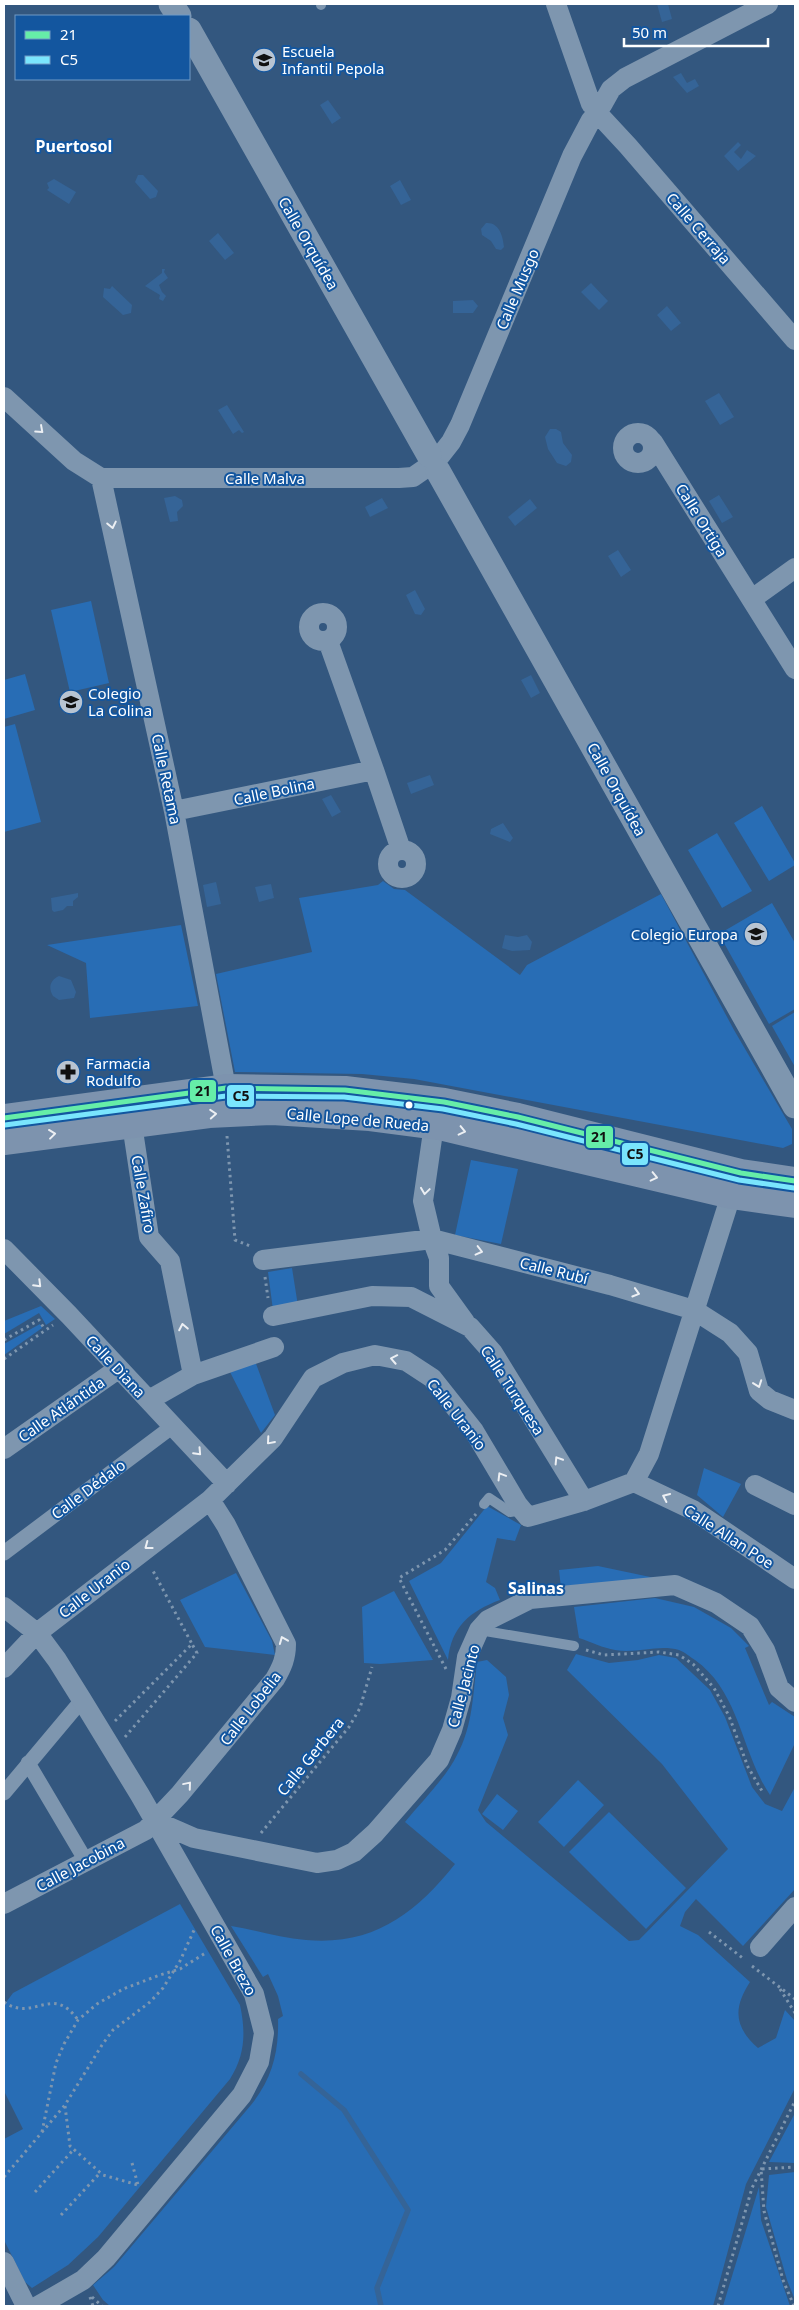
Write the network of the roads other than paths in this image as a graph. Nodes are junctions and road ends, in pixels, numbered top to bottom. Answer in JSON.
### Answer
{"nodes":[{"id":1,"x":171,"y":4,"type":"edge"},
{"id":2,"x":556,"y":4,"type":"edge"},
{"id":3,"x":768,"y":4,"type":"edge"},
{"id":4,"x":179,"y":15,"type":"edge"},
{"id":5,"x":190,"y":32,"type":"edge"},
{"id":6,"x":596,"y":112,"type":"junction"},
{"id":7,"x":795,"y":340,"type":"edge"},
{"id":8,"x":4,"y":397,"type":"edge"},
{"id":9,"x":653,"y":442,"type":"dead end"},
{"id":10,"x":433,"y":463,"type":"junction"},
{"id":11,"x":101,"y":478,"type":"junction"},
{"id":12,"x":795,"y":568,"type":"edge"},
{"id":13,"x":752,"y":599,"type":"junction"},
{"id":14,"x":328,"y":641,"type":"dead end"},
{"id":15,"x":795,"y":669,"type":"edge"},
{"id":16,"x":374,"y":770,"type":"junction"},
{"id":17,"x":174,"y":811,"type":"junction"},
{"id":18,"x":402,"y":850,"type":"dead end"},
{"id":19,"x":224,"y":1101,"type":"junction"},
{"id":20,"x":795,"y":1106,"type":"edge"},
{"id":21,"x":4,"y":1118,"type":"edge"},
{"id":22,"x":132,"y":1124,"type":"junction"},
{"id":23,"x":434,"y":1125,"type":"junction"},
{"id":24,"x":594,"y":1136,"type":"junction"},
{"id":25,"x":4,"y":1141,"type":"edge"},
{"id":26,"x":795,"y":1165,"type":"edge"},
{"id":27,"x":795,"y":1181,"type":"edge"},
{"id":28,"x":731,"y":1195,"type":"junction"},
{"id":29,"x":795,"y":1204,"type":"edge"},
{"id":30,"x":432,"y":1239,"type":"junction"},
{"id":31,"x":4,"y":1249,"type":"edge"},
{"id":32,"x":263,"y":1260,"type":"road end"},
{"id":33,"x":694,"y":1310,"type":"junction"},
{"id":34,"x":273,"y":1316,"type":"road end"},
{"id":35,"x":470,"y":1327,"type":"junction"},
{"id":36,"x":274,"y":1346,"type":"dead end"},
{"id":37,"x":118,"y":1369,"type":"junction"},
{"id":38,"x":192,"y":1375,"type":"junction"},
{"id":39,"x":149,"y":1400,"type":"junction"},
{"id":40,"x":795,"y":1410,"type":"edge"},
{"id":41,"x":173,"y":1426,"type":"junction"},
{"id":42,"x":4,"y":1449,"type":"edge"},
{"id":43,"x":634,"y":1482,"type":"junction"},
{"id":44,"x":227,"y":1484,"type":"junction"},
{"id":45,"x":755,"y":1485,"type":"dead end"},
{"id":46,"x":210,"y":1500,"type":"junction"},
{"id":47,"x":584,"y":1501,"type":"junction"},
{"id":48,"x":484,"y":1504,"type":"dead end"},
{"id":49,"x":795,"y":1505,"type":"edge"},
{"id":50,"x":522,"y":1510,"type":"junction"},
{"id":51,"x":4,"y":1552,"type":"edge"},
{"id":52,"x":795,"y":1579,"type":"edge"},
{"id":53,"x":4,"y":1607,"type":"edge"},
{"id":54,"x":480,"y":1630,"type":"junction"},
{"id":55,"x":37,"y":1633,"type":"junction"},
{"id":56,"x":574,"y":1646,"type":"road end"},
{"id":57,"x":4,"y":1668,"type":"edge"},
{"id":58,"x":82,"y":1700,"type":"junction"},
{"id":59,"x":795,"y":1702,"type":"edge"},
{"id":60,"x":28,"y":1762,"type":"junction"},
{"id":61,"x":4,"y":1792,"type":"edge"},
{"id":62,"x":155,"y":1821,"type":"junction"},
{"id":63,"x":86,"y":1861,"type":"junction"},
{"id":64,"x":4,"y":1904,"type":"edge"},
{"id":65,"x":795,"y":1907,"type":"edge"},
{"id":66,"x":760,"y":1947,"type":"dead end"},
{"id":67,"x":4,"y":2262,"type":"edge"},
{"id":68,"x":26,"y":2306,"type":"edge"},
{"id":69,"x":38,"y":2306,"type":"edge"}],
"edges":[{"from":1,"to":4,"type":"street"},
{"from":2,"to":6,"type":"street","name":"Calle Cerraja"},
{"from":3,"to":6,"type":"street","name":"Calle Musgo"},
{"from":5,"to":10,"type":"street","name":"Calle Orquídea"},
{"from":6,"to":7,"type":"street","name":"Calle Cerraja"},
{"from":6,"to":10,"type":"street","name":"Calle Musgo"},
{"from":8,"to":11,"type":"street","one_way":true},
{"from":9,"to":13,"type":"street","name":"Calle Ortiga"},
{"from":10,"to":11,"type":"street","name":"Calle Malva"},
{"from":10,"to":20,"type":"street","name":"Calle Orquídea"},
{"from":11,"to":17,"type":"street","name":"Calle Retama","one_way":true},
{"from":12,"to":13,"type":"street"},
{"from":13,"to":15,"type":"street","name":"Calle Ortiga"},
{"from":14,"to":16,"type":"street"},
{"from":16,"to":17,"type":"street","name":"Calle Bolina"},
{"from":16,"to":18,"type":"street"},
{"from":17,"to":19,"type":"street","name":"Calle Retama"},
{"from":19,"to":21,"type":"main road","name":"Calle Lope de Rueda"},
{"from":22,"to":19,"type":"main road","name":"Calle Lope de Rueda","one_way":true},
{"from":19,"to":23,"type":"main road","name":"Calle Lope de Rueda"},
{"from":19,"to":24,"type":"main road","name":"Calle Lope de Rueda"},
{"from":25,"to":22,"type":"main road","name":"Calle Lope de Rueda","one_way":true},
{"from":38,"to":22,"type":"street","name":"Calle Zafiro","one_way":true},
{"from":23,"to":28,"type":"main road","name":"Calle Lope de Rueda","one_way":true},
{"from":23,"to":30,"type":"street","one_way":true},
{"from":24,"to":26,"type":"main road","name":"Calle Lope de Rueda"},
{"from":24,"to":27,"type":"main road","name":"Calle Lope de Rueda"},
{"from":28,"to":29,"type":"main road","name":"Calle Lope de Rueda"},
{"from":28,"to":33,"type":"street"},
{"from":30,"to":32,"type":"street","name":"Calle Rubí"},
{"from":30,"to":33,"type":"street","name":"Calle Rubí","one_way":true},
{"from":30,"to":35,"type":"street"},
{"from":31,"to":37,"type":"street","name":"Calle Diana","one_way":true},
{"from":33,"to":40,"type":"street","name":"Calle Rubí","one_way":true},
{"from":33,"to":43,"type":"street"},
{"from":34,"to":35,"type":"street","name":"Calle Turquesa"},
{"from":47,"to":35,"type":"street","name":"Calle Turquesa","one_way":true},
{"from":36,"to":38,"type":"street"},
{"from":37,"to":39,"type":"street","name":"Calle Diana"},
{"from":37,"to":42,"type":"street","name":"Calle Atlántida"},
{"from":38,"to":39,"type":"street"},
{"from":39,"to":41,"type":"street","name":"Calle Diana"},
{"from":41,"to":44,"type":"street","name":"Calle Diana","one_way":true},
{"from":41,"to":51,"type":"street","name":"Calle Dédalo"},
{"from":43,"to":47,"type":"street"},
{"from":52,"to":43,"type":"street","name":"Calle Allan Poe","one_way":true},
{"from":44,"to":46,"type":"street","name":"Calle Uranio"},
{"from":50,"to":44,"type":"street","name":"Calle Uranio","one_way":true},
{"from":45,"to":49,"type":"street"},
{"from":46,"to":55,"type":"street","name":"Calle Uranio","one_way":true},
{"from":62,"to":46,"type":"street","name":"Calle Lobelia","one_way":true},
{"from":47,"to":50,"type":"street"},
{"from":48,"to":50,"type":"lane"},
{"from":53,"to":55,"type":"street","name":"Calle Brezo"},
{"from":54,"to":56,"type":"lane"},
{"from":54,"to":59,"type":"street","name":"Calle Jacinto"},
{"from":54,"to":62,"type":"street","name":"Calle Jacinto"},
{"from":55,"to":57,"type":"street","name":"Calle Uranio"},
{"from":55,"to":58,"type":"street","name":"Calle Brezo"},
{"from":58,"to":60,"type":"street"},
{"from":58,"to":62,"type":"street","name":"Calle Brezo"},
{"from":60,"to":61,"type":"street"},
{"from":60,"to":63,"type":"street"},
{"from":62,"to":63,"type":"street","name":"Calle Jacobina"},
{"from":62,"to":69,"type":"street","name":"Calle Brezo"},
{"from":63,"to":64,"type":"street","name":"Calle Jacobina"},
{"from":65,"to":66,"type":"street"},
{"from":67,"to":68,"type":"street"}]}
